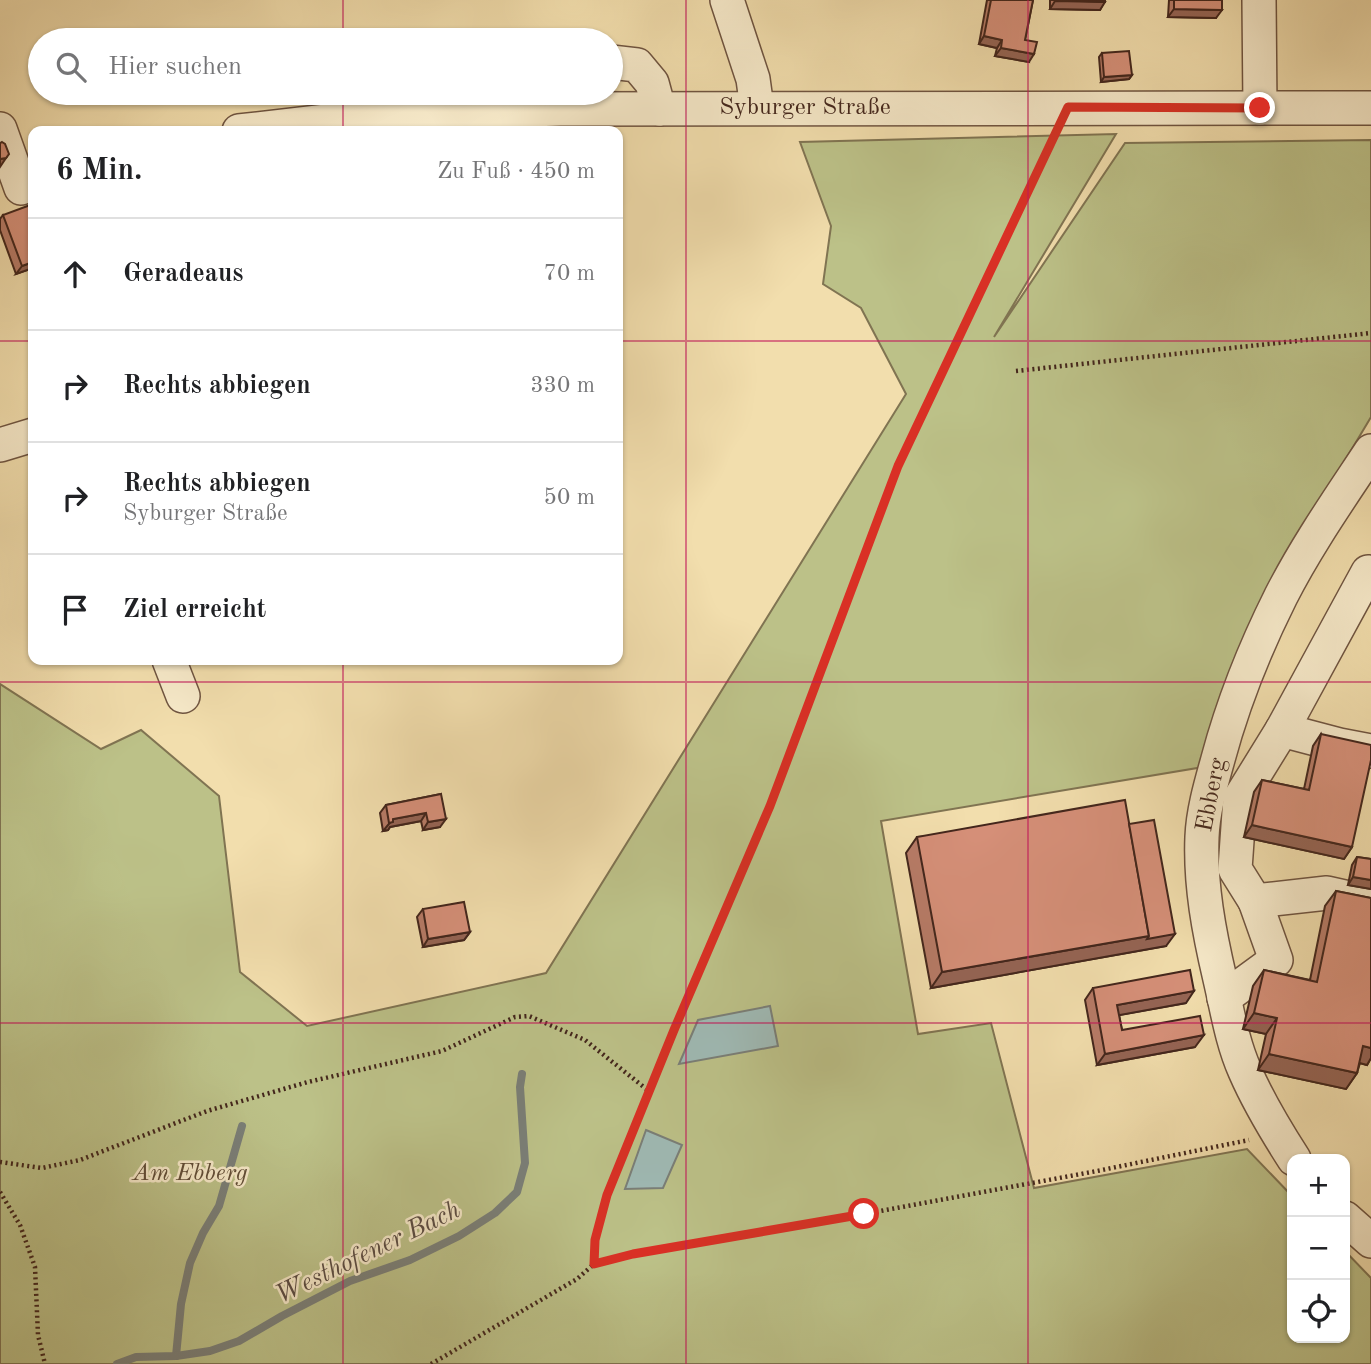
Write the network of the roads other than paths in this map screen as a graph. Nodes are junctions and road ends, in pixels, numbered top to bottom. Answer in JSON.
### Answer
{"nodes":[{"id":1,"x":727,"y":0,"type":"edge"},
{"id":2,"x":1259,"y":0,"type":"edge"},
{"id":3,"x":623,"y":63,"type":"edge"},
{"id":4,"x":376,"y":105,"type":"edge"},
{"id":5,"x":391,"y":105,"type":"edge"},
{"id":6,"x":659,"y":108,"type":"junction"},
{"id":7,"x":757,"y":108,"type":"junction"},
{"id":8,"x":1260,"y":108,"type":"junction"},
{"id":9,"x":1371,"y":108,"type":"edge"},
{"id":10,"x":265,"y":126,"type":"edge"},
{"id":11,"x":0,"y":129,"type":"edge"},
{"id":12,"x":18,"y":189,"type":"edge"},
{"id":13,"x":28,"y":436,"type":"edge"},
{"id":14,"x":0,"y":444,"type":"edge"},
{"id":15,"x":1371,"y":451,"type":"edge"},
{"id":16,"x":1370,"y":568,"type":"edge"},
{"id":17,"x":171,"y":665,"type":"edge"},
{"id":18,"x":183,"y":696,"type":"dead end"},
{"id":19,"x":1282,"y":730,"type":"junction"},
{"id":20,"x":1371,"y":751,"type":"edge"},
{"id":21,"x":1255,"y":901,"type":"junction"},
{"id":22,"x":1371,"y":903,"type":"edge"},
{"id":23,"x":1224,"y":998,"type":"junction"},
{"id":24,"x":1286,"y":1147,"type":"edge"},
{"id":25,"x":1350,"y":1222,"type":"edge"},
{"id":26,"x":1371,"y":1241,"type":"edge"}],
"edges":[{"from":1,"to":7,"type":"street"},
{"from":2,"to":8,"type":"street"},
{"from":3,"to":6,"type":"street"},
{"from":4,"to":10,"type":"street","name":"Syburger Straße"},
{"from":5,"to":6,"type":"street","name":"Syburger Straße"},
{"from":6,"to":7,"type":"street","name":"Syburger Straße"},
{"from":7,"to":8,"type":"street","name":"Syburger Straße"},
{"from":8,"to":9,"type":"street","name":"Syburger Straße"},
{"from":11,"to":12,"type":"street"},
{"from":13,"to":14,"type":"street"},
{"from":15,"to":23,"type":"street","name":"Ebberg"},
{"from":16,"to":19,"type":"street"},
{"from":17,"to":18,"type":"street"},
{"from":19,"to":20,"type":"street"},
{"from":19,"to":21,"type":"street"},
{"from":21,"to":22,"type":"street"},
{"from":21,"to":23,"type":"street"},
{"from":23,"to":24,"type":"street","name":"Ebberg"},
{"from":25,"to":26,"type":"street"}]}
